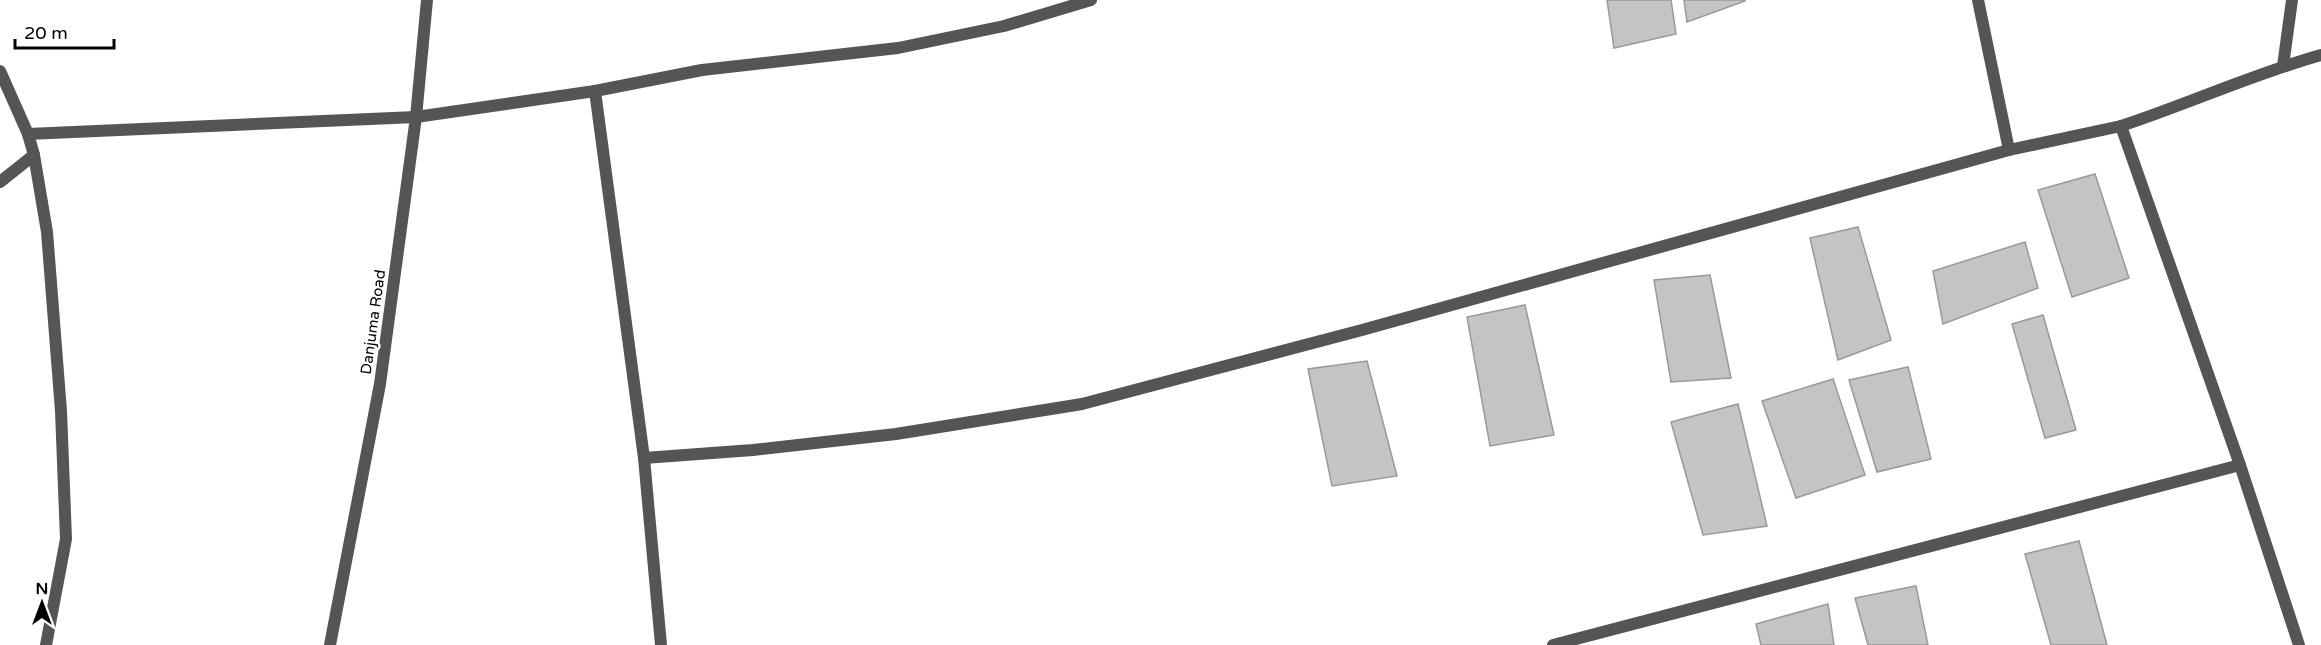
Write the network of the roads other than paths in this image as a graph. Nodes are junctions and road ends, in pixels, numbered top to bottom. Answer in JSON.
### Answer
{"nodes":[{"id":1,"x":427,"y":0,"type":"edge"},
{"id":2,"x":1091,"y":0,"type":"edge"},
{"id":3,"x":1978,"y":0,"type":"edge"},
{"id":4,"x":2292,"y":0,"type":"edge"},
{"id":5,"x":2321,"y":55,"type":"edge"},
{"id":6,"x":2283,"y":66,"type":"junction"},
{"id":7,"x":0,"y":71,"type":"edge"},
{"id":8,"x":595,"y":91,"type":"junction"},
{"id":9,"x":416,"y":117,"type":"junction"},
{"id":10,"x":2121,"y":126,"type":"junction"},
{"id":11,"x":28,"y":134,"type":"junction"},
{"id":12,"x":2009,"y":150,"type":"junction"},
{"id":13,"x":34,"y":155,"type":"junction"},
{"id":14,"x":0,"y":182,"type":"edge"},
{"id":15,"x":644,"y":458,"type":"junction"},
{"id":16,"x":2240,"y":465,"type":"junction"},
{"id":17,"x":46,"y":645,"type":"edge"},
{"id":18,"x":330,"y":645,"type":"edge"},
{"id":19,"x":661,"y":645,"type":"edge"},
{"id":20,"x":1553,"y":645,"type":"edge"},
{"id":21,"x":2299,"y":645,"type":"edge"}],
"edges":[{"from":1,"to":9,"type":"street","name":"Danjuma Road"},
{"from":2,"to":8,"type":"street"},
{"from":3,"to":12,"type":"street"},
{"from":4,"to":6,"type":"street"},
{"from":5,"to":6,"type":"street"},
{"from":6,"to":10,"type":"street"},
{"from":7,"to":11,"type":"street"},
{"from":8,"to":9,"type":"street"},
{"from":8,"to":15,"type":"street"},
{"from":9,"to":11,"type":"street"},
{"from":9,"to":18,"type":"street","name":"Danjuma Road"},
{"from":10,"to":12,"type":"street"},
{"from":10,"to":16,"type":"street"},
{"from":11,"to":13,"type":"street"},
{"from":12,"to":15,"type":"street"},
{"from":13,"to":14,"type":"street"},
{"from":13,"to":17,"type":"street"},
{"from":15,"to":19,"type":"street"},
{"from":16,"to":20,"type":"street"},
{"from":16,"to":21,"type":"street"}]}
